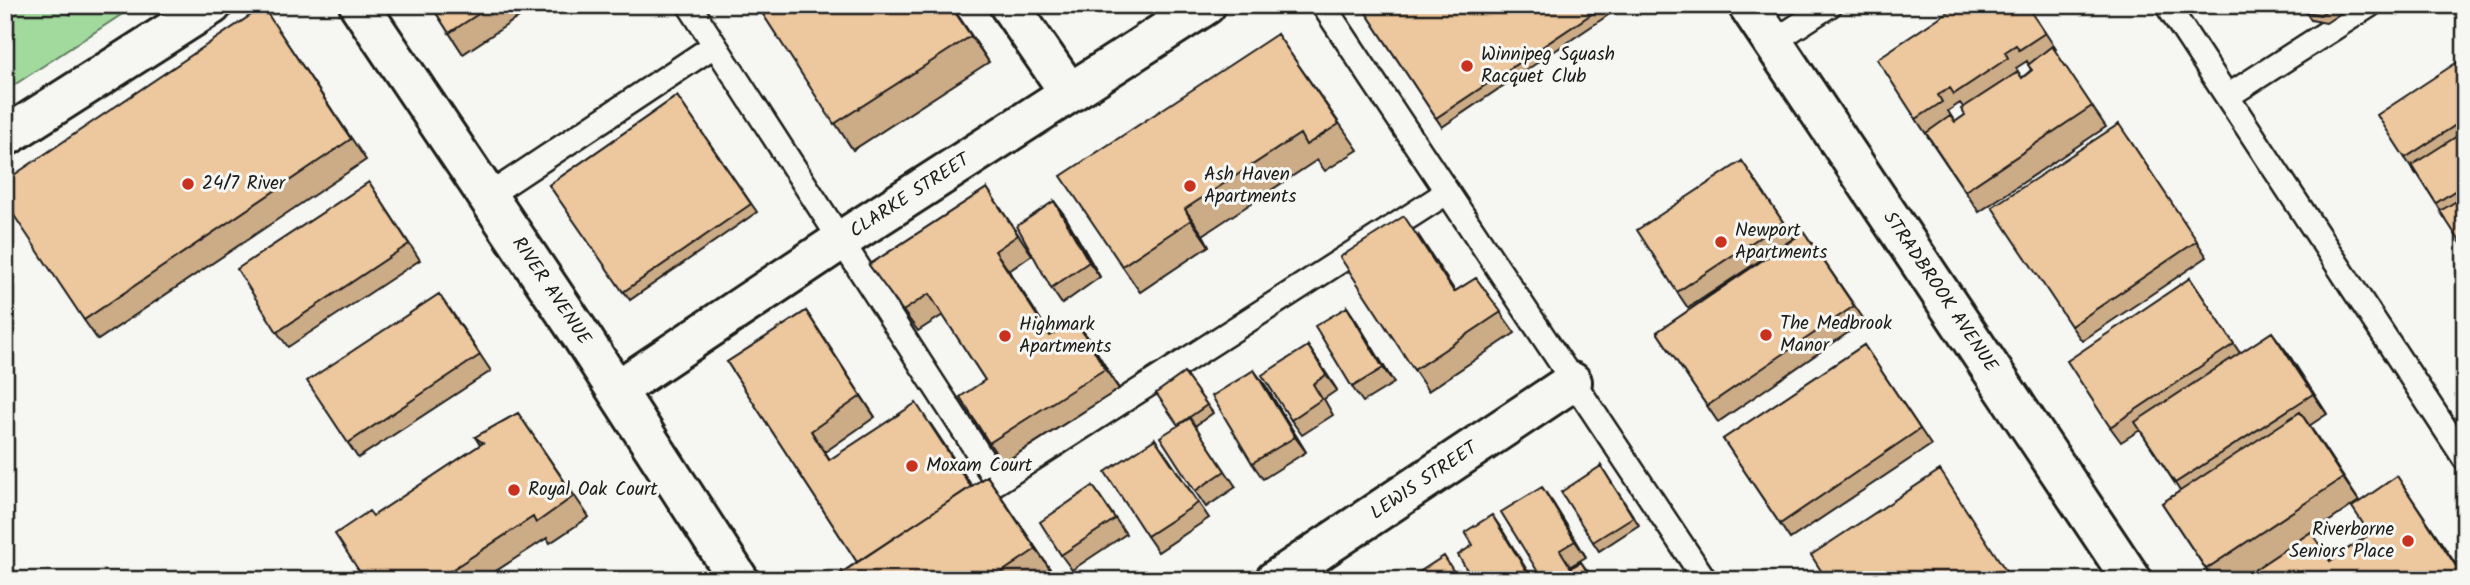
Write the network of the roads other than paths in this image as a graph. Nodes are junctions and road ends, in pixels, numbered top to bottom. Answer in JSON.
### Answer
{"nodes":[{"id":1,"x":212,"y":5,"type":"edge"},
{"id":2,"x":359,"y":5,"type":"edge"},
{"id":3,"x":689,"y":5,"type":"edge"},
{"id":4,"x":1009,"y":5,"type":"edge"},
{"id":5,"x":1206,"y":5,"type":"edge"},
{"id":6,"x":1323,"y":5,"type":"edge"},
{"id":7,"x":1748,"y":5,"type":"edge"},
{"id":8,"x":1830,"y":5,"type":"edge"},
{"id":9,"x":2166,"y":5,"type":"edge"},
{"id":10,"x":2370,"y":5,"type":"edge"},
{"id":11,"x":1773,"y":41,"type":"junction"},
{"id":12,"x":715,"y":45,"type":"junction"},
{"id":13,"x":1069,"y":92,"type":"junction"},
{"id":14,"x":2228,"y":96,"type":"junction"},
{"id":15,"x":5,"y":137,"type":"edge"},
{"id":16,"x":1446,"y":193,"type":"junction"},
{"id":17,"x":488,"y":196,"type":"junction"},
{"id":18,"x":840,"y":241,"type":"junction"},
{"id":19,"x":1572,"y":382,"type":"junction"},
{"id":20,"x":617,"y":390,"type":"junction"},
{"id":21,"x":2465,"y":459,"type":"edge"},
{"id":22,"x":732,"y":577,"type":"edge"},
{"id":23,"x":1275,"y":580,"type":"edge"},
{"id":24,"x":1705,"y":580,"type":"edge"},
{"id":25,"x":2132,"y":580,"type":"edge"}],
"edges":[{"from":1,"to":15,"type":"street"},
{"from":2,"to":17,"type":"street","name":"RIVER AVENUE"},
{"from":3,"to":12,"type":"lane"},
{"from":4,"to":13,"type":"street"},
{"from":5,"to":13,"type":"street","name":"CLARKE STREET"},
{"from":6,"to":16,"type":"lane"},
{"from":7,"to":11,"type":"street","name":"STRADBROOK AVENUE"},
{"from":8,"to":11,"type":"lane"},
{"from":9,"to":14,"type":"lane"},
{"from":10,"to":14,"type":"lane"},
{"from":11,"to":25,"type":"street","name":"STRADBROOK AVENUE"},
{"from":12,"to":17,"type":"lane"},
{"from":12,"to":18,"type":"lane"},
{"from":13,"to":18,"type":"street","name":"CLARKE STREET"},
{"from":14,"to":21,"type":"lane"},
{"from":16,"to":18,"type":"lane"},
{"from":16,"to":19,"type":"lane"},
{"from":17,"to":20,"type":"street","name":"RIVER AVENUE"},
{"from":18,"to":20,"type":"street","name":"CLARKE STREET"},
{"from":19,"to":23,"type":"street","name":"LEWIS STREET"},
{"from":19,"to":24,"type":"lane"},
{"from":20,"to":22,"type":"street","name":"RIVER AVENUE"}]}
